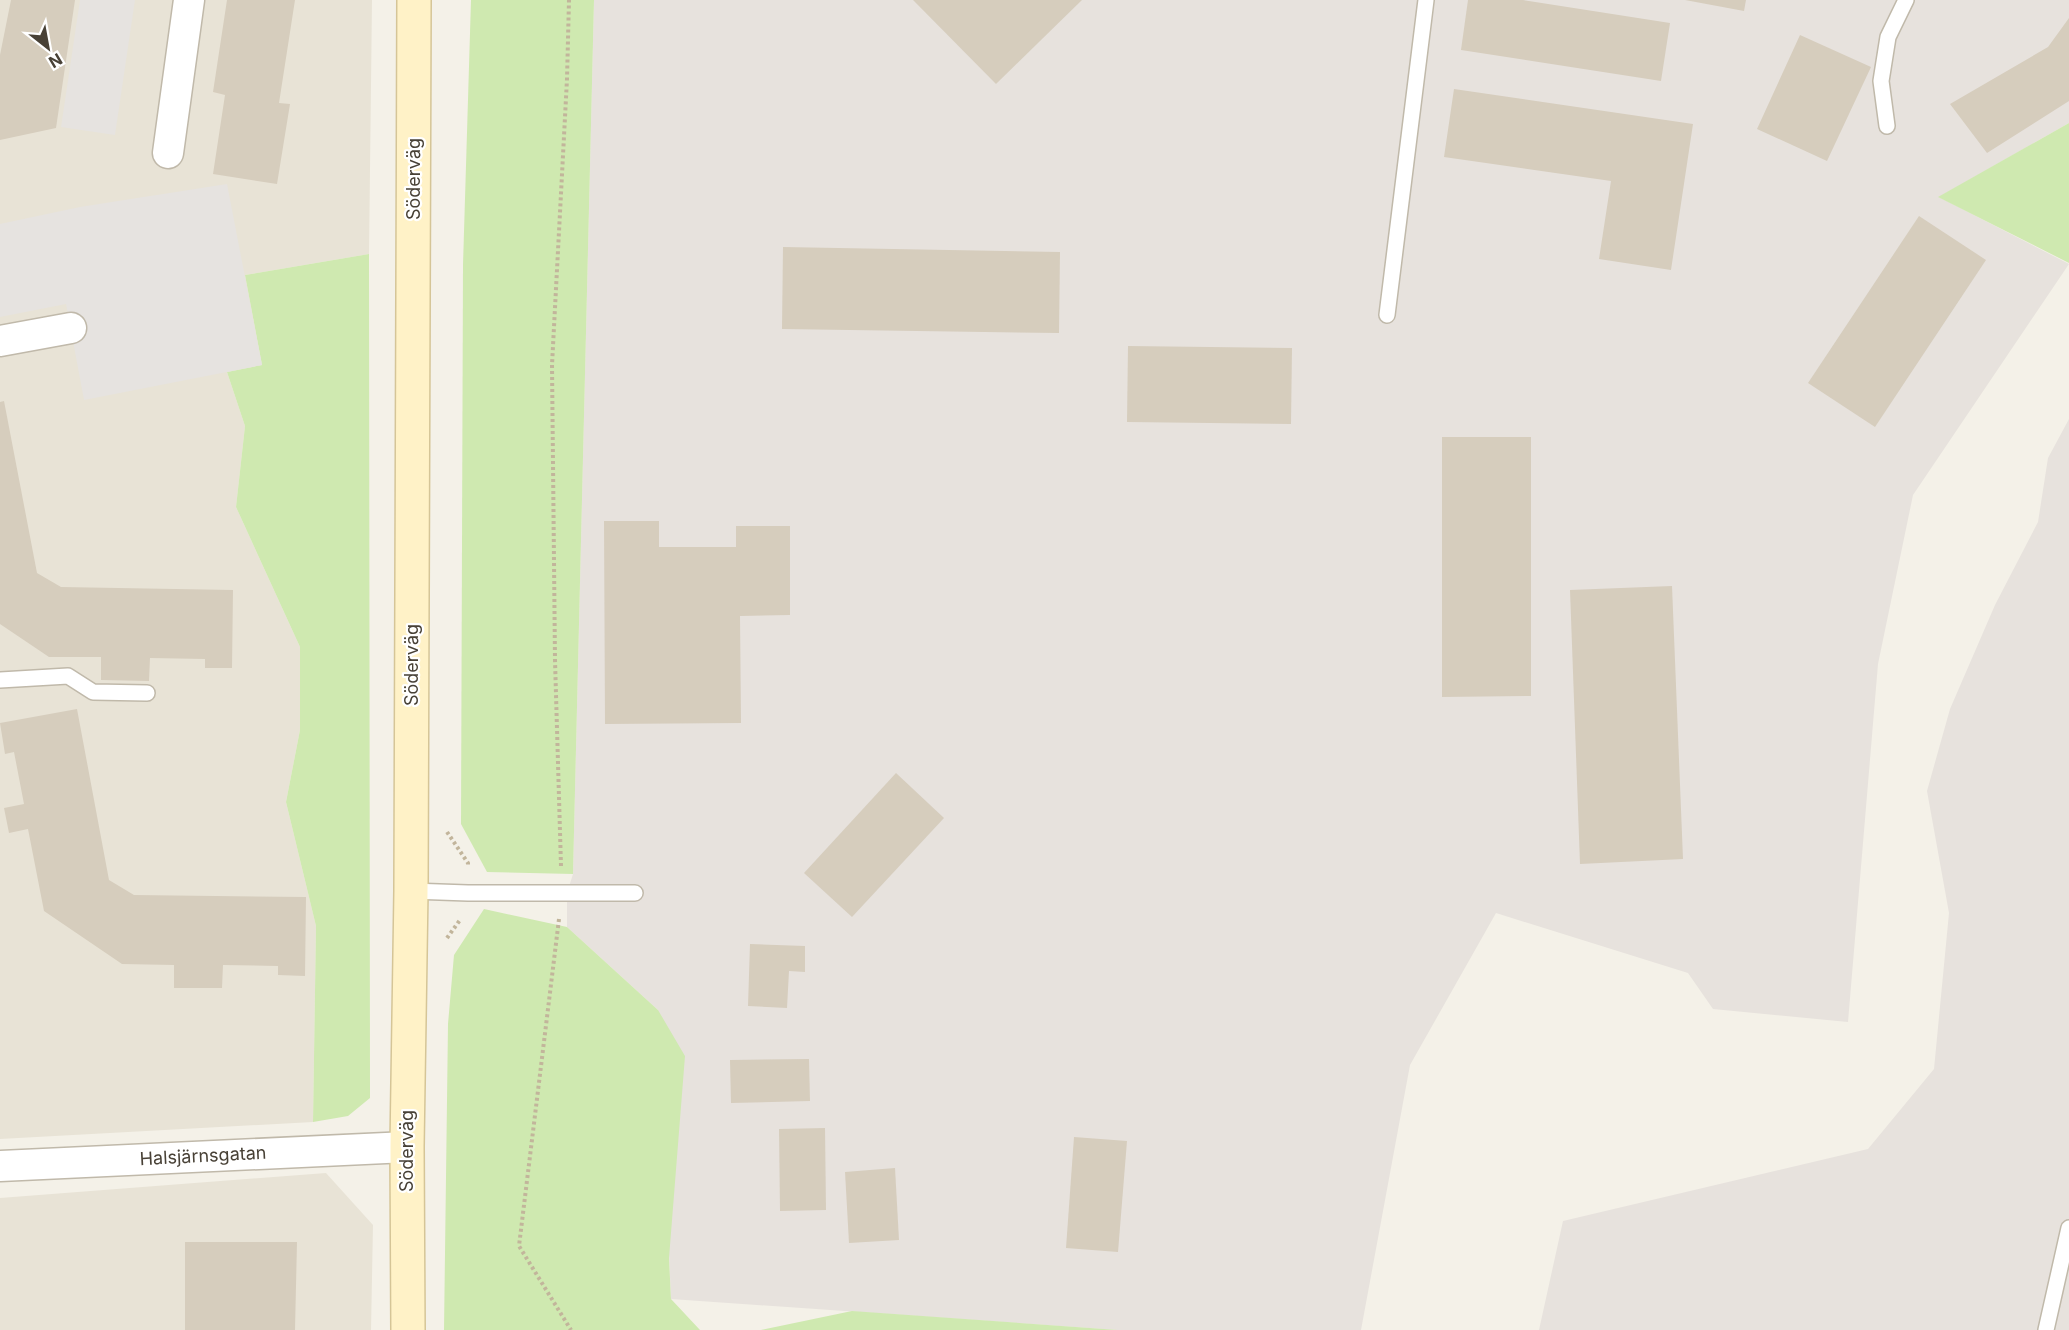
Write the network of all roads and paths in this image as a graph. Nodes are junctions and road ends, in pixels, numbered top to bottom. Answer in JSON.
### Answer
{"nodes":[{"id":1,"x":189,"y":0,"type":"edge"},
{"id":2,"x":414,"y":0,"type":"edge"},
{"id":3,"x":568,"y":0,"type":"edge"},
{"id":4,"x":1426,"y":0,"type":"edge"},
{"id":5,"x":1906,"y":0,"type":"edge"},
{"id":6,"x":1887,"y":126,"type":"dead end"},
{"id":7,"x":168,"y":153,"type":"dead end"},
{"id":8,"x":1387,"y":315,"type":"dead end"},
{"id":9,"x":71,"y":328,"type":"dead end"},
{"id":10,"x":0,"y":341,"type":"edge"},
{"id":11,"x":0,"y":680,"type":"edge"},
{"id":12,"x":147,"y":693,"type":"dead end"},
{"id":13,"x":411,"y":891,"type":"junction"},
{"id":14,"x":562,"y":893,"type":"junction"},
{"id":15,"x":635,"y":893,"type":"dead end"},
{"id":16,"x":407,"y":1147,"type":"junction"},
{"id":17,"x":0,"y":1166,"type":"edge"},
{"id":18,"x":2069,"y":1228,"type":"edge"},
{"id":19,"x":408,"y":1330,"type":"edge"},
{"id":20,"x":571,"y":1330,"type":"edge"},
{"id":21,"x":2046,"y":1330,"type":"edge"}],
"edges":[{"from":1,"to":7,"type":"street"},
{"from":2,"to":13,"type":"main road","name":"Söderväg"},
{"from":3,"to":14,"type":"path"},
{"from":4,"to":8,"type":"lane"},
{"from":5,"to":6,"type":"lane"},
{"from":9,"to":10,"type":"street"},
{"from":11,"to":12,"type":"lane"},
{"from":13,"to":14,"type":"lane"},
{"from":13,"to":16,"type":"main road","name":"Söderväg"},
{"from":14,"to":15,"type":"lane"},
{"from":14,"to":20,"type":"path"},
{"from":16,"to":17,"type":"street","name":"Halsjärnsgatan"},
{"from":16,"to":19,"type":"main road","name":"Söderväg"},
{"from":18,"to":21,"type":"lane"}]}
